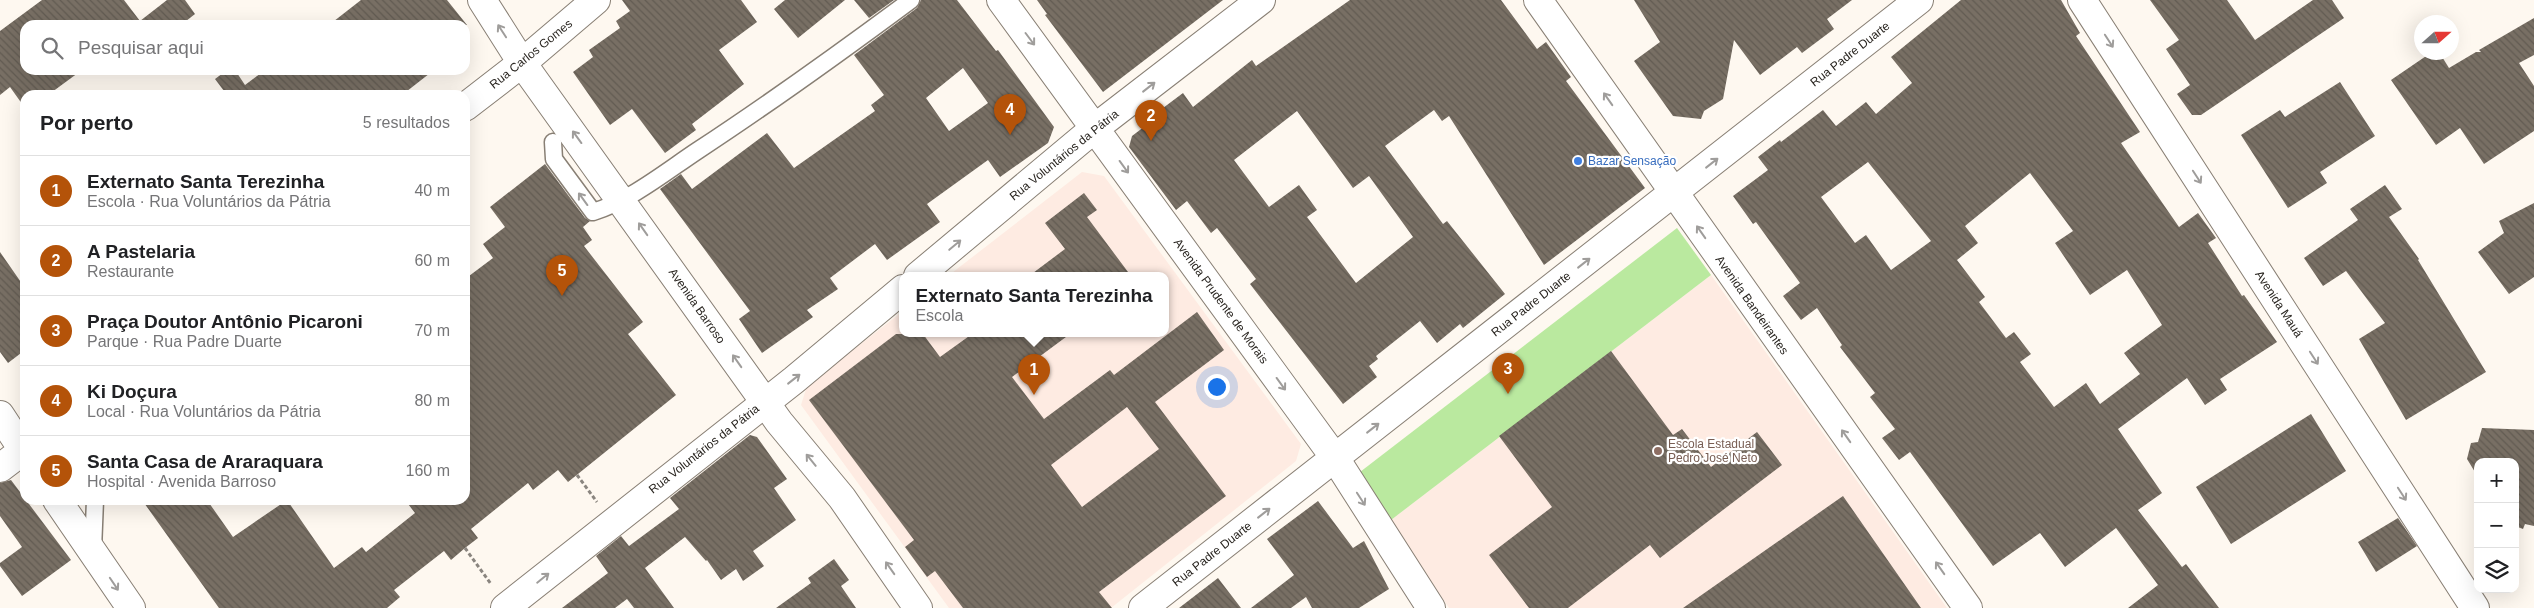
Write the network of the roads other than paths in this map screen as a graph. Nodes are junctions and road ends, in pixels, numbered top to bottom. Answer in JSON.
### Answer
{"nodes":[{"id":1,"x":482,"y":0,"type":"edge"},
{"id":2,"x":596,"y":0,"type":"edge"},
{"id":3,"x":912,"y":0,"type":"edge"},
{"id":4,"x":1001,"y":0,"type":"edge"},
{"id":5,"x":1261,"y":0,"type":"edge"},
{"id":6,"x":1538,"y":0,"type":"edge"},
{"id":7,"x":1919,"y":0,"type":"edge"},
{"id":8,"x":2082,"y":0,"type":"edge"},
{"id":9,"x":522,"y":63,"type":"junction"},
{"id":10,"x":470,"y":103,"type":"edge"},
{"id":11,"x":1096,"y":128,"type":"junction"},
{"id":12,"x":553,"y":142,"type":"dead end"},
{"id":13,"x":1673,"y":193,"type":"junction"},
{"id":14,"x":622,"y":200,"type":"junction"},
{"id":15,"x":923,"y":272,"type":"edge"},
{"id":16,"x":899,"y":292,"type":"edge"},
{"id":17,"x":765,"y":401,"type":"junction"},
{"id":18,"x":0,"y":415,"type":"edge"},
{"id":19,"x":20,"y":445,"type":"edge"},
{"id":20,"x":20,"y":454,"type":"edge"},
{"id":21,"x":1334,"y":458,"type":"junction"},
{"id":22,"x":0,"y":468,"type":"edge"},
{"id":23,"x":61,"y":505,"type":"edge"},
{"id":24,"x":95,"y":505,"type":"edge"},
{"id":25,"x":93,"y":552,"type":"junction"},
{"id":26,"x":500,"y":600,"type":"edge"},
{"id":27,"x":131,"y":608,"type":"edge"},
{"id":28,"x":918,"y":608,"type":"edge"},
{"id":29,"x":1143,"y":608,"type":"edge"},
{"id":30,"x":1431,"y":608,"type":"edge"},
{"id":31,"x":1968,"y":608,"type":"edge"},
{"id":32,"x":2475,"y":608,"type":"edge"}],
"edges":[{"from":9,"to":1,"type":"street","name":"Avenida Barroso","one_way":true},
{"from":2,"to":9,"type":"street","name":"Rua Carlos Gomes"},
{"from":3,"to":14,"type":"lane"},
{"from":4,"to":11,"type":"street","name":"Avenida Prudente de Morais","one_way":true},
{"from":11,"to":5,"type":"street","name":"Rua Voluntários da Pátria","one_way":true},
{"from":13,"to":6,"type":"street","name":"Avenida Bandeirantes","one_way":true},
{"from":13,"to":7,"type":"street","name":"Rua Padre Duarte","one_way":true},
{"from":8,"to":32,"type":"street","name":"Avenida Mauá","one_way":true},
{"from":9,"to":10,"type":"street","name":"Rua Carlos Gomes"},
{"from":14,"to":9,"type":"street","name":"Avenida Barroso","one_way":true},
{"from":15,"to":11,"type":"street","name":"Rua Voluntários da Pátria","one_way":true},
{"from":11,"to":21,"type":"street","name":"Avenida Prudente de Morais","one_way":true},
{"from":14,"to":12,"type":"lane","one_way":true},
{"from":21,"to":13,"type":"street","name":"Rua Padre Duarte","one_way":true},
{"from":31,"to":13,"type":"street","name":"Avenida Bandeirantes","one_way":true},
{"from":17,"to":14,"type":"street","name":"Avenida Barroso","one_way":true},
{"from":17,"to":16,"type":"street","name":"Rua Voluntários da Pátria","one_way":true},
{"from":26,"to":17,"type":"street","name":"Rua Voluntários da Pátria","one_way":true},
{"from":28,"to":17,"type":"street","name":"Avenida Barroso","one_way":true},
{"from":18,"to":19,"type":"street"},
{"from":20,"to":22,"type":"street"},
{"from":29,"to":21,"type":"street","name":"Rua Padre Duarte","one_way":true},
{"from":21,"to":30,"type":"street","name":"Avenida Prudente de Morais","one_way":true},
{"from":23,"to":25,"type":"street"},
{"from":24,"to":25,"type":"lane"},
{"from":25,"to":27,"type":"street","one_way":true}]}
